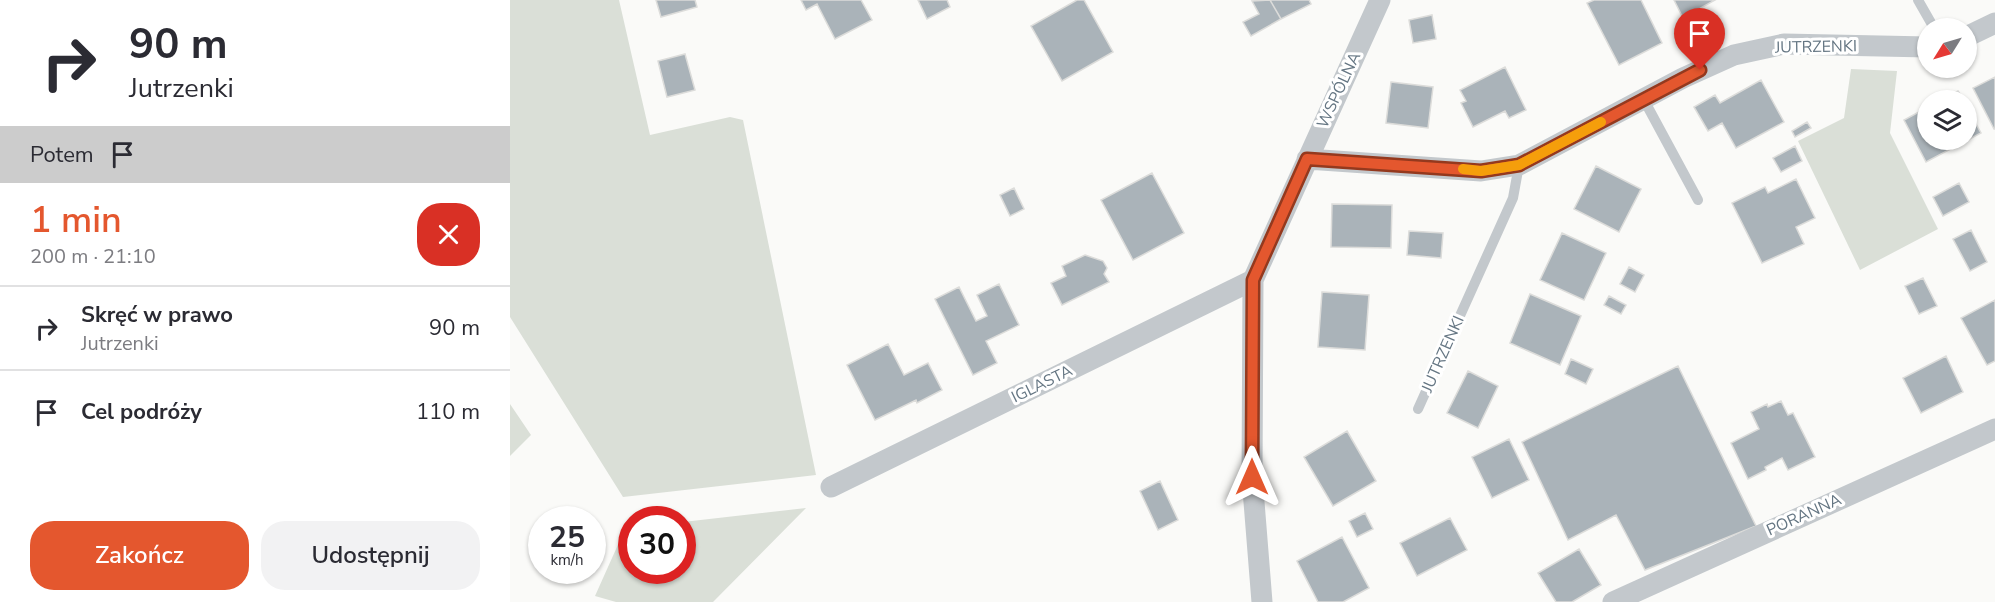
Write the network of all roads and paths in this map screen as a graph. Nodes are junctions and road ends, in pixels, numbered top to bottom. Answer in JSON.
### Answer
{"nodes":[{"id":1,"x":1380,"y":0,"type":"edge"},
{"id":2,"x":1918,"y":0,"type":"edge"},
{"id":3,"x":1928,"y":18,"type":"edge"},
{"id":4,"x":1995,"y":23,"type":"edge"},
{"id":5,"x":1977,"y":32,"type":"edge"},
{"id":6,"x":1917,"y":47,"type":"edge"},
{"id":7,"x":1644,"y":100,"type":"junction"},
{"id":8,"x":1307,"y":159,"type":"junction"},
{"id":9,"x":1519,"y":165,"type":"junction"},
{"id":10,"x":1698,"y":200,"type":"dead end"},
{"id":11,"x":1253,"y":280,"type":"junction"},
{"id":12,"x":1418,"y":409,"type":"dead end"},
{"id":13,"x":1995,"y":429,"type":"edge"},
{"id":14,"x":831,"y":487,"type":"dead end"},
{"id":15,"x":1262,"y":602,"type":"edge"},
{"id":16,"x":1613,"y":602,"type":"edge"}],
"edges":[{"from":1,"to":8,"type":"street","name":"WSPÓLNA"},
{"from":2,"to":3,"type":"lane"},
{"from":4,"to":5,"type":"street"},
{"from":6,"to":7,"type":"street","name":"JUTRZENKI"},
{"from":7,"to":9,"type":"street","name":"JUTRZENKI"},
{"from":7,"to":10,"type":"lane"},
{"from":8,"to":9,"type":"street","name":"JUTRZENKI"},
{"from":8,"to":11,"type":"street","name":"WSPÓLNA"},
{"from":9,"to":12,"type":"lane","name":"JUTRZENKI"},
{"from":11,"to":14,"type":"street","name":"IGLASTA"},
{"from":11,"to":15,"type":"street","name":"WSPÓLNA"},
{"from":13,"to":16,"type":"street","name":"PORANNA"}]}
